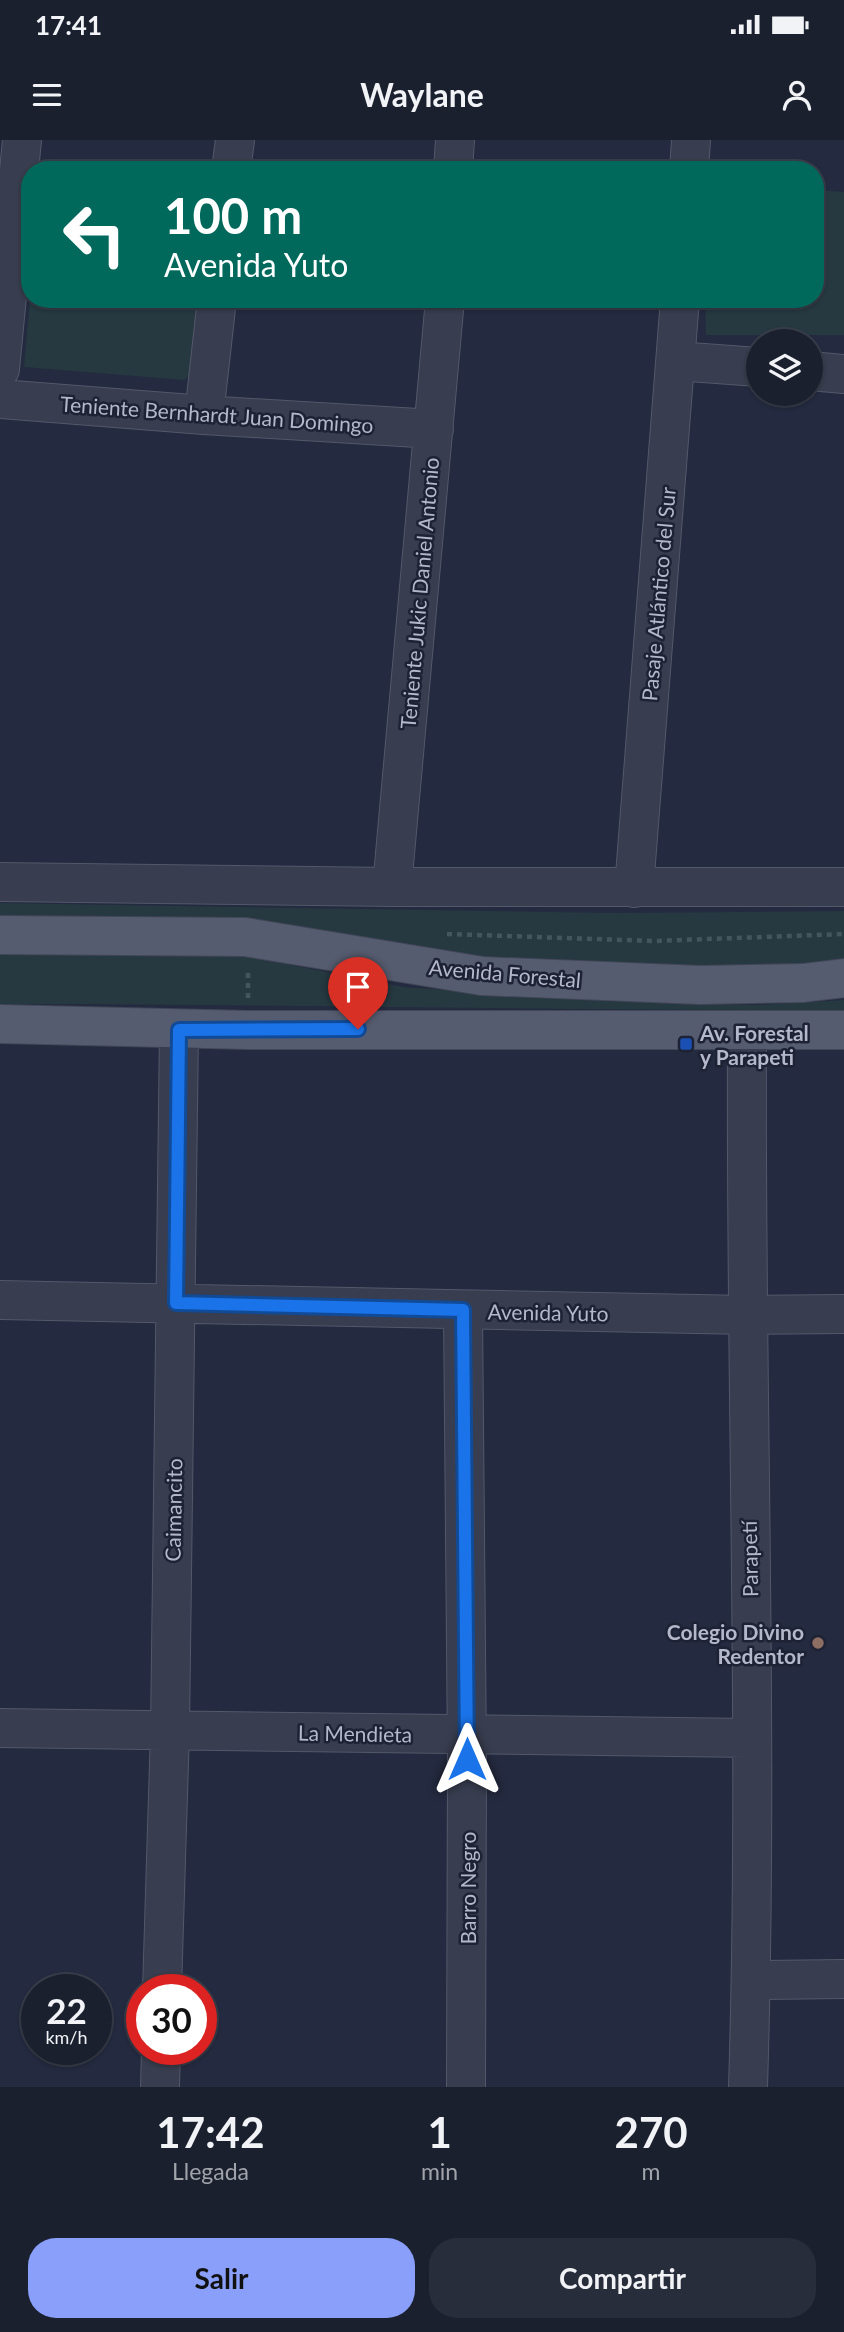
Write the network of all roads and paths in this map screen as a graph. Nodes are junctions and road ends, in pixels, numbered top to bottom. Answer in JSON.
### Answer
{"nodes":[{"id":1,"x":22,"y":140,"type":"edge"},
{"id":2,"x":234,"y":140,"type":"edge"},
{"id":3,"x":455,"y":140,"type":"edge"},
{"id":4,"x":691,"y":140,"type":"edge"},
{"id":5,"x":232,"y":161,"type":"edge"},
{"id":6,"x":454,"y":161,"type":"edge"},
{"id":7,"x":690,"y":161,"type":"edge"},
{"id":8,"x":216,"y":308,"type":"edge"},
{"id":9,"x":444,"y":308,"type":"edge"},
{"id":10,"x":679,"y":308,"type":"edge"},
{"id":11,"x":676,"y":361,"type":"junction"},
{"id":12,"x":746,"y":366,"type":"edge"},
{"id":13,"x":0,"y":369,"type":"edge"},
{"id":14,"x":823,"y":372,"type":"edge"},
{"id":15,"x":844,"y":374,"type":"edge"},
{"id":16,"x":0,"y":399,"type":"edge"},
{"id":17,"x":204,"y":415,"type":"junction"},
{"id":18,"x":434,"y":429,"type":"junction"},
{"id":19,"x":0,"y":882,"type":"edge"},
{"id":20,"x":392,"y":887,"type":"junction"},
{"id":21,"x":844,"y":887,"type":"edge"},
{"id":22,"x":634,"y":888,"type":"junction"},
{"id":23,"x":440,"y":933,"type":"dead end"},
{"id":24,"x":844,"y":934,"type":"edge"},
{"id":25,"x":0,"y":935,"type":"edge"},
{"id":26,"x":844,"y":978,"type":"edge"},
{"id":27,"x":0,"y":1024,"type":"edge"},
{"id":28,"x":179,"y":1030,"type":"junction"},
{"id":29,"x":844,"y":1030,"type":"edge"},
{"id":30,"x":747,"y":1031,"type":"junction"},
{"id":31,"x":0,"y":1300,"type":"edge"},
{"id":32,"x":176,"y":1303,"type":"junction"},
{"id":33,"x":463,"y":1310,"type":"junction"},
{"id":34,"x":844,"y":1314,"type":"edge"},
{"id":35,"x":747,"y":1315,"type":"junction"},
{"id":36,"x":0,"y":1728,"type":"edge"},
{"id":37,"x":170,"y":1730,"type":"junction"},
{"id":38,"x":467,"y":1734,"type":"junction"},
{"id":39,"x":751,"y":1738,"type":"junction"},
{"id":40,"x":162,"y":1974,"type":"edge"},
{"id":41,"x":844,"y":1979,"type":"edge"},
{"id":42,"x":751,"y":1980,"type":"junction"},
{"id":43,"x":160,"y":2065,"type":"edge"},
{"id":44,"x":160,"y":2087,"type":"edge"},
{"id":45,"x":466,"y":2087,"type":"edge"},
{"id":46,"x":748,"y":2087,"type":"edge"}],
"edges":[{"from":1,"to":13,"type":"street"},
{"from":2,"to":5,"type":"street"},
{"from":3,"to":6,"type":"street"},
{"from":4,"to":7,"type":"street"},
{"from":8,"to":17,"type":"street"},
{"from":9,"to":18,"type":"street","name":"Teniente Jukic Daniel Antonio"},
{"from":10,"to":11,"type":"street","name":"Pasaje Atlántico del Sur"},
{"from":11,"to":12,"type":"street"},
{"from":11,"to":22,"type":"street","name":"Pasaje Atlántico del Sur"},
{"from":14,"to":15,"type":"street"},
{"from":16,"to":17,"type":"street","name":"Teniente Bernhardt Juan Domingo"},
{"from":17,"to":18,"type":"street","name":"Teniente Bernhardt Juan Domingo"},
{"from":18,"to":20,"type":"street","name":"Teniente Jukic Daniel Antonio"},
{"from":19,"to":20,"type":"street"},
{"from":20,"to":22,"type":"street"},
{"from":21,"to":22,"type":"street"},
{"from":23,"to":24,"type":"path"},
{"from":25,"to":26,"type":"main road","name":"Avenida Forestal"},
{"from":27,"to":28,"type":"main road"},
{"from":28,"to":30,"type":"main road"},
{"from":28,"to":32,"type":"street","name":"Caimancito"},
{"from":29,"to":30,"type":"main road"},
{"from":30,"to":35,"type":"street","name":"Parapetí"},
{"from":31,"to":32,"type":"street","name":"Avenida Yuto"},
{"from":32,"to":33,"type":"street","name":"Avenida Yuto"},
{"from":32,"to":37,"type":"street","name":"Caimancito"},
{"from":33,"to":35,"type":"street","name":"Avenida Yuto"},
{"from":33,"to":38,"type":"street","name":"Barro Negro"},
{"from":34,"to":35,"type":"street","name":"Avenida Yuto"},
{"from":35,"to":39,"type":"street","name":"Parapetí"},
{"from":36,"to":37,"type":"street","name":"La Mendieta"},
{"from":37,"to":38,"type":"street","name":"La Mendieta"},
{"from":37,"to":40,"type":"street","name":"Caimancito"},
{"from":38,"to":39,"type":"street","name":"La Mendieta"},
{"from":38,"to":45,"type":"street","name":"Barro Negro"},
{"from":39,"to":42,"type":"street","name":"Parapetí"},
{"from":41,"to":42,"type":"street"},
{"from":42,"to":46,"type":"street","name":"Parapetí"},
{"from":43,"to":44,"type":"street"}]}
